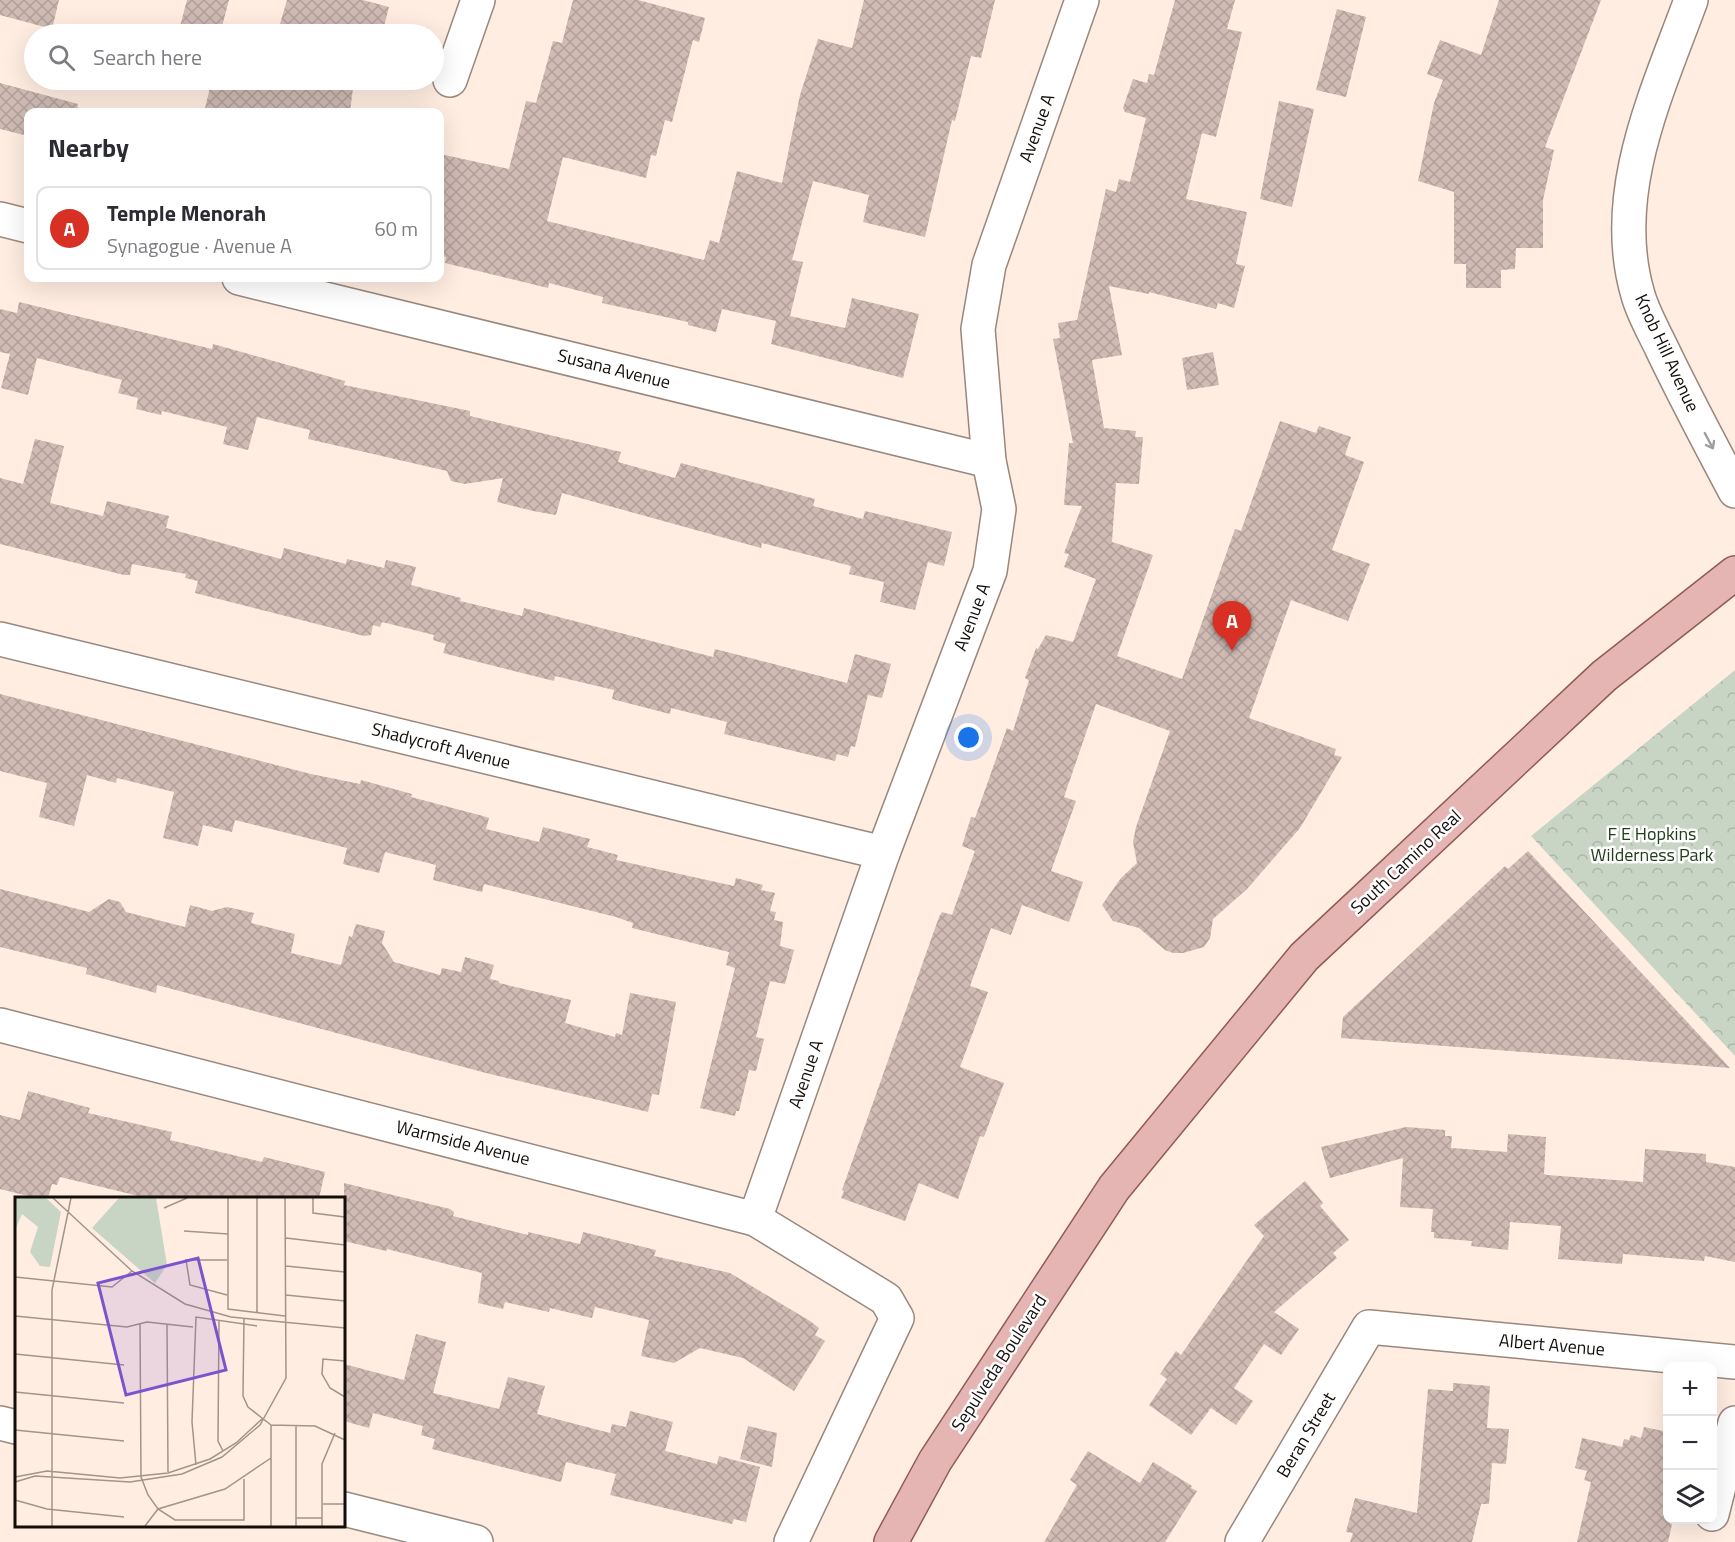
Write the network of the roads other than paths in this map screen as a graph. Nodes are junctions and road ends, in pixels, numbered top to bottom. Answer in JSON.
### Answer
{"nodes":[{"id":1,"x":478,"y":0,"type":"edge"},
{"id":2,"x":1082,"y":0,"type":"edge"},
{"id":3,"x":1691,"y":0,"type":"edge"},
{"id":4,"x":450,"y":80,"type":"dead end"},
{"id":5,"x":0,"y":219,"type":"edge"},
{"id":6,"x":24,"y":225,"type":"edge"},
{"id":7,"x":255,"y":282,"type":"edge"},
{"id":8,"x":989,"y":461,"type":"junction"},
{"id":9,"x":1735,"y":491,"type":"edge"},
{"id":10,"x":1735,"y":573,"type":"edge"},
{"id":11,"x":0,"y":639,"type":"edge"},
{"id":12,"x":883,"y":853,"type":"junction"},
{"id":13,"x":0,"y":1024,"type":"edge"},
{"id":14,"x":1114,"y":1188,"type":"joint"},
{"id":15,"x":755,"y":1219,"type":"junction"},
{"id":16,"x":1369,"y":1328,"type":"joint"},
{"id":17,"x":1735,"y":1362,"type":"edge"},
{"id":18,"x":0,"y":1423,"type":"edge"},
{"id":19,"x":1735,"y":1423,"type":"edge"},
{"id":20,"x":15,"y":1427,"type":"edge"},
{"id":21,"x":1717,"y":1497,"type":"edge"},
{"id":22,"x":345,"y":1509,"type":"edge"},
{"id":23,"x":1710,"y":1524,"type":"edge"},
{"id":24,"x":476,"y":1542,"type":"edge"},
{"id":25,"x":791,"y":1542,"type":"edge"},
{"id":26,"x":891,"y":1542,"type":"edge"},
{"id":27,"x":1242,"y":1542,"type":"edge"},
{"id":28,"x":1706,"y":1542,"type":"edge"}],
"edges":[{"from":1,"to":4,"type":"street"},
{"from":2,"to":8,"type":"street","name":"Avenue A"},
{"from":3,"to":9,"type":"street","name":"Knob Hill Avenue","one_way":true},
{"from":5,"to":6,"type":"street"},
{"from":7,"to":8,"type":"street","name":"Susana Avenue"},
{"from":8,"to":12,"type":"street","name":"Avenue A"},
{"from":10,"to":14,"type":"main road","name":"South Camino Real"},
{"from":11,"to":12,"type":"street","name":"Shadycroft Avenue"},
{"from":12,"to":15,"type":"street","name":"Avenue A"},
{"from":13,"to":15,"type":"street","name":"Warmside Avenue"},
{"from":14,"to":26,"type":"main road","name":"Sepulveda Boulevard"},
{"from":15,"to":25,"type":"street","name":"Warmside Avenue"},
{"from":16,"to":17,"type":"street","name":"Albert Avenue"},
{"from":16,"to":27,"type":"street","name":"Beran Street"},
{"from":18,"to":20,"type":"street"},
{"from":19,"to":21,"type":"street"},
{"from":22,"to":24,"type":"street"},
{"from":23,"to":28,"type":"street"}]}
